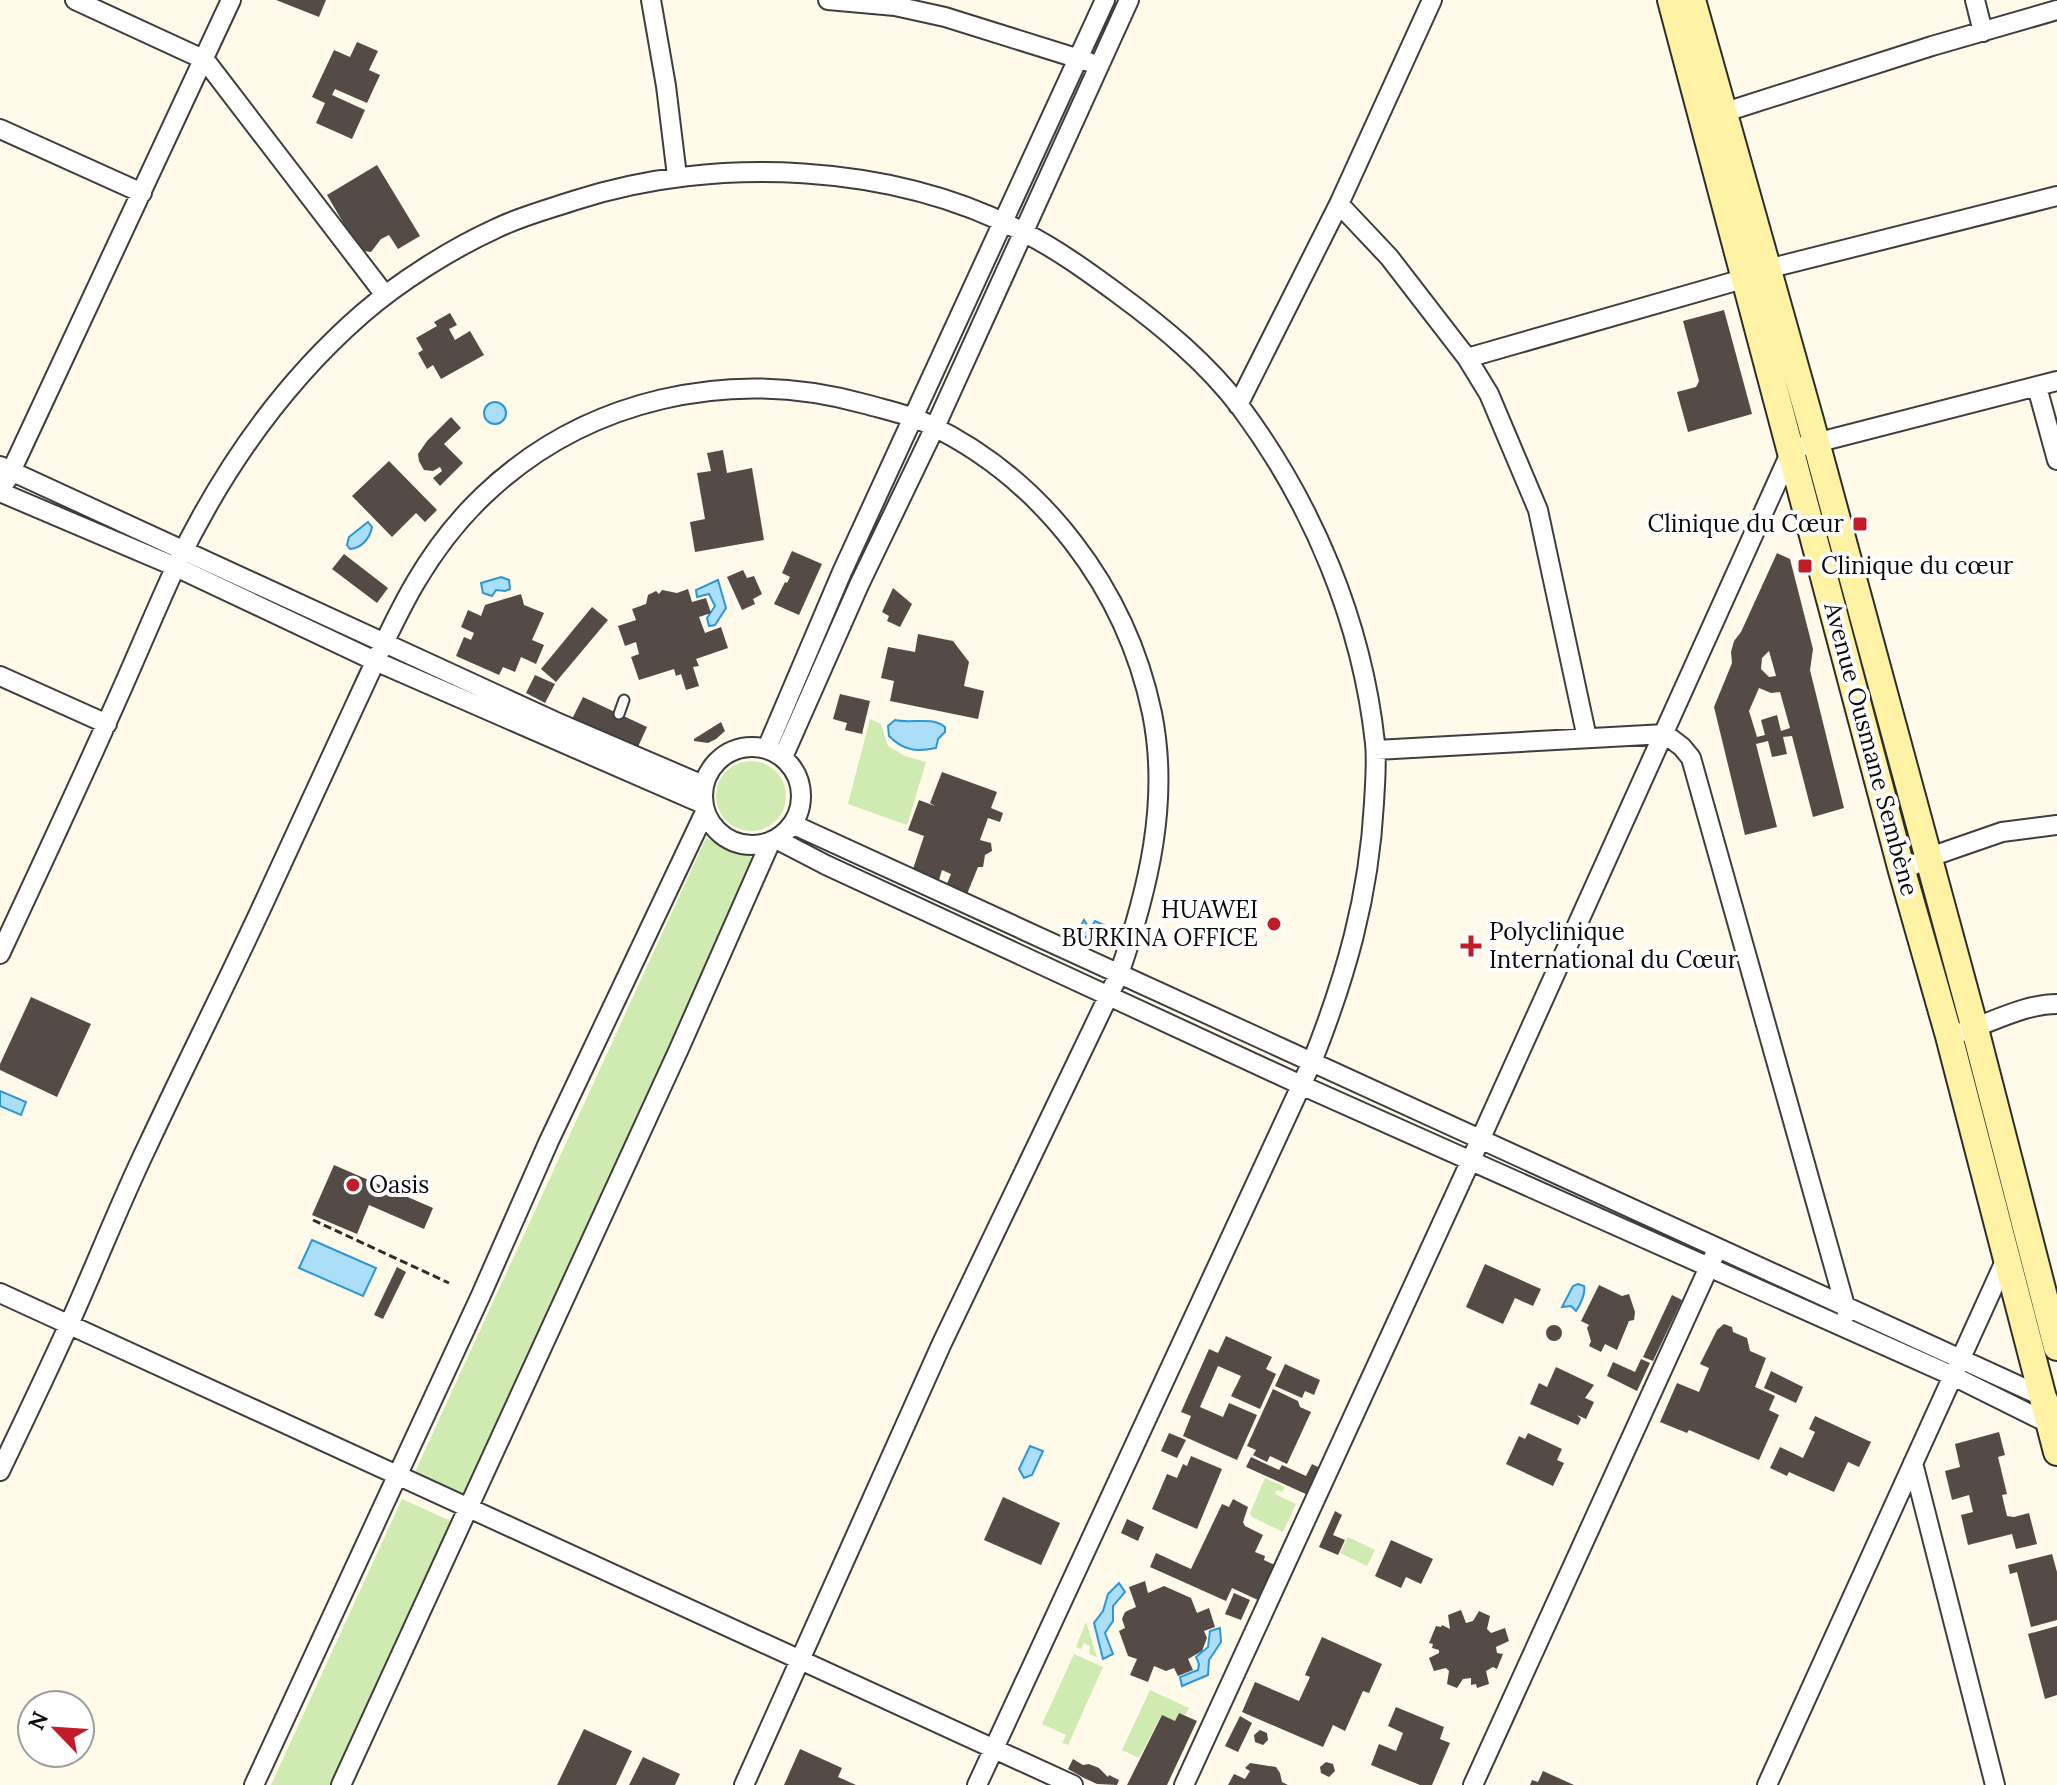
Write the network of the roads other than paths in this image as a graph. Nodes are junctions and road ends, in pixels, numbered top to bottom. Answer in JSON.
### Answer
{"nodes":[{"id":1,"x":75,"y":0,"type":"edge"},
{"id":2,"x":231,"y":0,"type":"edge"},
{"id":3,"x":651,"y":0,"type":"edge"},
{"id":4,"x":828,"y":0,"type":"edge"},
{"id":5,"x":1105,"y":0,"type":"edge"},
{"id":6,"x":1129,"y":0,"type":"edge"},
{"id":7,"x":1432,"y":0,"type":"edge"},
{"id":8,"x":1671,"y":0,"type":"edge"},
{"id":9,"x":1692,"y":0,"type":"edge"},
{"id":10,"x":1975,"y":0,"type":"edge"},
{"id":11,"x":2057,"y":10,"type":"edge"},
{"id":12,"x":1983,"y":32,"type":"junction"},
{"id":13,"x":1079,"y":58,"type":"junction"},
{"id":14,"x":205,"y":60,"type":"junction"},
{"id":15,"x":1099,"y":66,"type":"junction"},
{"id":16,"x":1712,"y":116,"type":"junction"},
{"id":17,"x":1,"y":133,"type":"edge"},
{"id":18,"x":677,"y":176,"type":"junction"},
{"id":19,"x":142,"y":193,"type":"junction"},
{"id":20,"x":2057,"y":196,"type":"edge"},
{"id":21,"x":1339,"y":204,"type":"junction"},
{"id":22,"x":1004,"y":223,"type":"junction"},
{"id":23,"x":1023,"y":231,"type":"junction"},
{"id":24,"x":1755,"y":274,"type":"junction"},
{"id":25,"x":385,"y":295,"type":"junction"},
{"id":26,"x":1467,"y":358,"type":"junction"},
{"id":27,"x":2057,"y":381,"type":"edge"},
{"id":28,"x":2037,"y":387,"type":"junction"},
{"id":29,"x":1238,"y":405,"type":"junction"},
{"id":30,"x":915,"y":418,"type":"junction"},
{"id":31,"x":935,"y":427,"type":"junction"},
{"id":32,"x":1804,"y":446,"type":"junction"},
{"id":33,"x":2057,"y":460,"type":"edge"},
{"id":34,"x":6,"y":469,"type":"edge"},
{"id":35,"x":1,"y":492,"type":"edge"},
{"id":36,"x":185,"y":549,"type":"junction"},
{"id":37,"x":176,"y":567,"type":"junction"},
{"id":38,"x":383,"y":643,"type":"junction"},
{"id":39,"x":375,"y":661,"type":"junction"},
{"id":40,"x":0,"y":676,"type":"edge"},
{"id":41,"x":624,"y":700,"type":"dead end"},
{"id":42,"x":619,"y":714,"type":"dead end"},
{"id":43,"x":107,"y":724,"type":"junction"},
{"id":44,"x":1665,"y":734,"type":"junction"},
{"id":45,"x":1587,"y":738,"type":"junction"},
{"id":46,"x":1376,"y":750,"type":"junction"},
{"id":47,"x":775,"y":752,"type":"junction"},
{"id":48,"x":703,"y":801,"type":"junction"},
{"id":49,"x":792,"y":824,"type":"junction"},
{"id":50,"x":2057,"y":825,"type":"edge"},
{"id":51,"x":773,"y":840,"type":"junction"},
{"id":52,"x":1927,"y":858,"type":"junction"},
{"id":53,"x":1902,"y":871,"type":"junction"},
{"id":54,"x":0,"y":954,"type":"edge"},
{"id":55,"x":1119,"y":974,"type":"junction"},
{"id":56,"x":1109,"y":996,"type":"junction"},
{"id":57,"x":2057,"y":1004,"type":"edge"},
{"id":58,"x":1975,"y":1029,"type":"junction"},
{"id":59,"x":1949,"y":1036,"type":"junction"},
{"id":60,"x":1312,"y":1062,"type":"junction"},
{"id":61,"x":1301,"y":1085,"type":"junction"},
{"id":62,"x":1481,"y":1139,"type":"junction"},
{"id":63,"x":1471,"y":1160,"type":"junction"},
{"id":64,"x":1718,"y":1248,"type":"junction"},
{"id":65,"x":2006,"y":1259,"type":"junction"},
{"id":66,"x":1709,"y":1267,"type":"junction"},
{"id":67,"x":0,"y":1293,"type":"edge"},
{"id":68,"x":1845,"y":1306,"type":"junction"},
{"id":69,"x":69,"y":1324,"type":"junction"},
{"id":70,"x":1851,"y":1330,"type":"junction"},
{"id":71,"x":2057,"y":1347,"type":"edge"},
{"id":72,"x":1956,"y":1368,"type":"junction"},
{"id":73,"x":2050,"y":1402,"type":"edge"},
{"id":74,"x":2057,"y":1452,"type":"edge"},
{"id":75,"x":1913,"y":1463,"type":"junction"},
{"id":76,"x":0,"y":1471,"type":"edge"},
{"id":77,"x":396,"y":1475,"type":"junction"},
{"id":78,"x":468,"y":1507,"type":"junction"},
{"id":79,"x":800,"y":1660,"type":"junction"},
{"id":80,"x":993,"y":1749,"type":"junction"},
{"id":81,"x":254,"y":1785,"type":"edge"},
{"id":82,"x":341,"y":1785,"type":"edge"},
{"id":83,"x":744,"y":1785,"type":"edge"},
{"id":84,"x":977,"y":1785,"type":"edge"},
{"id":85,"x":1073,"y":1785,"type":"edge"},
{"id":86,"x":1184,"y":1785,"type":"edge"},
{"id":87,"x":1473,"y":1785,"type":"edge"},
{"id":88,"x":1767,"y":1785,"type":"edge"},
{"id":89,"x":1995,"y":1785,"type":"edge"}],
"edges":[{"from":1,"to":14,"type":"street"},
{"from":2,"to":14,"type":"street"},
{"from":3,"to":18,"type":"street"},
{"from":4,"to":13,"type":"street"},
{"from":5,"to":13,"type":"street"},
{"from":6,"to":15,"type":"street"},
{"from":7,"to":21,"type":"street"},
{"from":8,"to":16,"type":"main road","name":"Avenue Ousmane Sembène"},
{"from":9,"to":16,"type":"main road","name":"Avenue Ousmane Sembène"},
{"from":10,"to":12,"type":"street"},
{"from":11,"to":12,"type":"street"},
{"from":12,"to":16,"type":"street"},
{"from":13,"to":15,"type":"street"},
{"from":13,"to":22,"type":"street"},
{"from":14,"to":19,"type":"street"},
{"from":14,"to":25,"type":"street"},
{"from":15,"to":23,"type":"street"},
{"from":16,"to":24,"type":"main road","name":"Avenue Ousmane Sembène"},
{"from":17,"to":19,"type":"street"},
{"from":18,"to":22,"type":"street"},
{"from":18,"to":25,"type":"street"},
{"from":19,"to":34,"type":"street"},
{"from":20,"to":24,"type":"street"},
{"from":21,"to":26,"type":"street"},
{"from":21,"to":29,"type":"street"},
{"from":22,"to":23,"type":"street"},
{"from":22,"to":30,"type":"street"},
{"from":23,"to":29,"type":"street"},
{"from":23,"to":31,"type":"street"},
{"from":24,"to":26,"type":"street"},
{"from":24,"to":32,"type":"main road","name":"Avenue Ousmane Sembène"},
{"from":25,"to":36,"type":"street"},
{"from":26,"to":45,"type":"street"},
{"from":27,"to":28,"type":"street"},
{"from":28,"to":32,"type":"street"},
{"from":28,"to":33,"type":"street"},
{"from":29,"to":46,"type":"street"},
{"from":30,"to":31,"type":"street"},
{"from":30,"to":38,"type":"street"},
{"from":30,"to":47,"type":"street"},
{"from":31,"to":47,"type":"street"},
{"from":31,"to":55,"type":"street"},
{"from":32,"to":44,"type":"street"},
{"from":32,"to":52,"type":"main road","name":"Avenue Ousmane Sembène"},
{"from":32,"to":53,"type":"main road","name":"Avenue Ousmane Sembène"},
{"from":34,"to":35,"type":"street"},
{"from":34,"to":36,"type":"street"},
{"from":35,"to":37,"type":"street"},
{"from":36,"to":37,"type":"street"},
{"from":36,"to":38,"type":"street"},
{"from":37,"to":39,"type":"street"},
{"from":37,"to":43,"type":"street"},
{"from":38,"to":39,"type":"street"},
{"from":38,"to":48,"type":"street"},
{"from":39,"to":48,"type":"street"},
{"from":39,"to":69,"type":"street"},
{"from":40,"to":43,"type":"street"},
{"from":41,"to":42,"type":"lane"},
{"from":43,"to":54,"type":"street"},
{"from":44,"to":45,"type":"street"},
{"from":44,"to":62,"type":"street"},
{"from":44,"to":68,"type":"street"},
{"from":45,"to":46,"type":"street"},
{"from":46,"to":60,"type":"street"},
{"from":47,"to":48,"type":"street"},
{"from":47,"to":49,"type":"street"},
{"from":48,"to":51,"type":"street"},
{"from":48,"to":77,"type":"street"},
{"from":49,"to":51,"type":"street"},
{"from":49,"to":55,"type":"street"},
{"from":50,"to":52,"type":"street"},
{"from":51,"to":56,"type":"street"},
{"from":51,"to":78,"type":"street"},
{"from":52,"to":53,"type":"street"},
{"from":52,"to":58,"type":"main road","name":"Avenue Ousmane Sembène"},
{"from":53,"to":59,"type":"main road","name":"Avenue Ousmane Sembène"},
{"from":55,"to":56,"type":"street"},
{"from":55,"to":60,"type":"street"},
{"from":56,"to":61,"type":"street"},
{"from":56,"to":79,"type":"street"},
{"from":57,"to":58,"type":"street"},
{"from":58,"to":59,"type":"street"},
{"from":58,"to":71,"type":"main road","name":"Avenue Ousmane Sembène"},
{"from":59,"to":65,"type":"main road","name":"Avenue Ousmane Sembène"},
{"from":60,"to":61,"type":"street"},
{"from":60,"to":62,"type":"street"},
{"from":61,"to":63,"type":"street"},
{"from":61,"to":80,"type":"street"},
{"from":62,"to":63,"type":"street"},
{"from":62,"to":64,"type":"street"},
{"from":63,"to":66,"type":"street"},
{"from":63,"to":86,"type":"street"},
{"from":64,"to":66,"type":"street"},
{"from":64,"to":68,"type":"street"},
{"from":65,"to":72,"type":"street"},
{"from":65,"to":73,"type":"main road","name":"Avenue Ousmane Sembène"},
{"from":66,"to":70,"type":"street"},
{"from":66,"to":87,"type":"street"},
{"from":67,"to":69,"type":"street"},
{"from":68,"to":70,"type":"street"},
{"from":68,"to":72,"type":"street"},
{"from":69,"to":76,"type":"street"},
{"from":69,"to":77,"type":"street"},
{"from":70,"to":72,"type":"street"},
{"from":72,"to":73,"type":"street"},
{"from":72,"to":73,"type":"street"},
{"from":72,"to":75,"type":"street"},
{"from":73,"to":74,"type":"main road","name":"Avenue Ousmane Sembène"},
{"from":75,"to":88,"type":"street"},
{"from":75,"to":89,"type":"street"},
{"from":77,"to":78,"type":"street"},
{"from":77,"to":81,"type":"street"},
{"from":78,"to":79,"type":"street"},
{"from":78,"to":82,"type":"street"},
{"from":79,"to":80,"type":"street"},
{"from":79,"to":83,"type":"street"},
{"from":80,"to":84,"type":"street"},
{"from":80,"to":85,"type":"street"}]}
